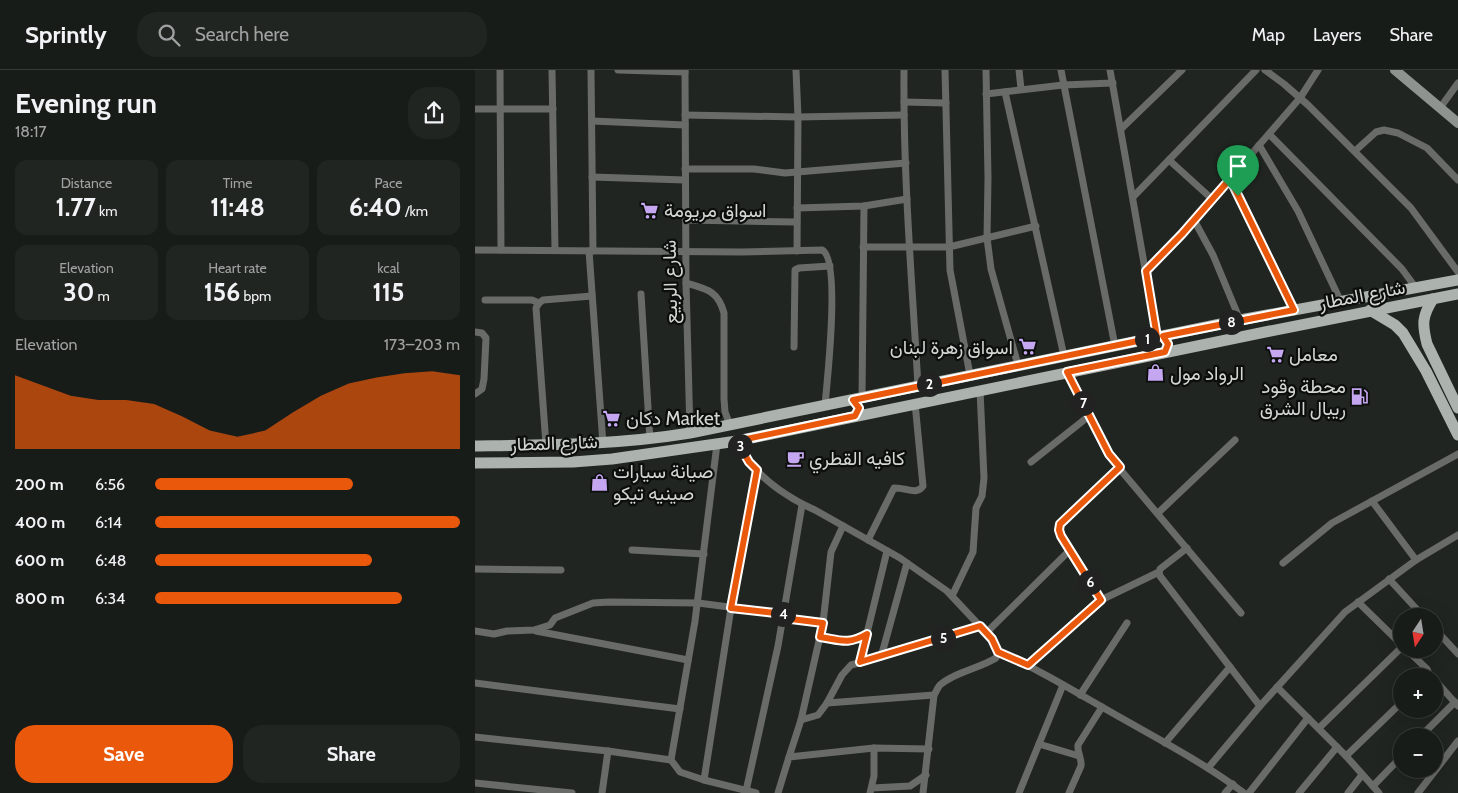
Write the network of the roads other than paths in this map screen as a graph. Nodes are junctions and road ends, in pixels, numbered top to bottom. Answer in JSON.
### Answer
{"nodes":[{"id":1,"x":500,"y":70,"type":"edge"},
{"id":2,"x":552,"y":70,"type":"edge"},
{"id":3,"x":591,"y":70,"type":"edge"},
{"id":4,"x":619,"y":70,"type":"edge"},
{"id":5,"x":796,"y":70,"type":"edge"},
{"id":6,"x":904,"y":70,"type":"edge"},
{"id":7,"x":945,"y":70,"type":"edge"},
{"id":8,"x":986,"y":70,"type":"edge"},
{"id":9,"x":1019,"y":70,"type":"edge"},
{"id":10,"x":1061,"y":70,"type":"edge"},
{"id":11,"x":1110,"y":70,"type":"edge"},
{"id":12,"x":1182,"y":70,"type":"edge"},
{"id":13,"x":1256,"y":70,"type":"edge"},
{"id":14,"x":1265,"y":70,"type":"edge"},
{"id":15,"x":1318,"y":70,"type":"edge"},
{"id":16,"x":685,"y":71,"type":"edge"},
{"id":17,"x":1397,"y":71,"type":"edge"},
{"id":18,"x":1113,"y":83,"type":"junction"},
{"id":19,"x":1458,"y":83,"type":"edge"},
{"id":20,"x":1063,"y":85,"type":"junction"},
{"id":21,"x":1021,"y":90,"type":"junction"},
{"id":22,"x":1005,"y":92,"type":"junction"},
{"id":23,"x":986,"y":94,"type":"junction"},
{"id":24,"x":1299,"y":98,"type":"junction"},
{"id":25,"x":904,"y":102,"type":"junction"},
{"id":26,"x":946,"y":103,"type":"junction"},
{"id":27,"x":1440,"y":108,"type":"junction"},
{"id":28,"x":475,"y":109,"type":"edge"},
{"id":29,"x":500,"y":109,"type":"junction"},
{"id":30,"x":553,"y":109,"type":"junction"},
{"id":31,"x":685,"y":115,"type":"junction"},
{"id":32,"x":904,"y":115,"type":"junction"},
{"id":33,"x":798,"y":118,"type":"junction"},
{"id":34,"x":592,"y":121,"type":"junction"},
{"id":35,"x":1458,"y":123,"type":"edge"},
{"id":36,"x":685,"y":125,"type":"junction"},
{"id":37,"x":1121,"y":129,"type":"junction"},
{"id":38,"x":1269,"y":134,"type":"junction"},
{"id":39,"x":1259,"y":144,"type":"junction"},
{"id":40,"x":1355,"y":151,"type":"junction"},
{"id":41,"x":1169,"y":160,"type":"junction"},
{"id":42,"x":906,"y":163,"type":"junction"},
{"id":43,"x":685,"y":169,"type":"junction"},
{"id":44,"x":797,"y":172,"type":"junction"},
{"id":45,"x":592,"y":177,"type":"junction"},
{"id":46,"x":1230,"y":179,"type":"junction"},
{"id":47,"x":685,"y":180,"type":"junction"},
{"id":48,"x":1458,"y":180,"type":"edge"},
{"id":49,"x":1133,"y":197,"type":"junction"},
{"id":50,"x":907,"y":199,"type":"junction"},
{"id":51,"x":1212,"y":199,"type":"junction"},
{"id":52,"x":864,"y":206,"type":"junction"},
{"id":53,"x":797,"y":208,"type":"junction"},
{"id":54,"x":686,"y":220,"type":"junction"},
{"id":55,"x":1194,"y":220,"type":"junction"},
{"id":56,"x":797,"y":222,"type":"junction"},
{"id":57,"x":1036,"y":226,"type":"junction"},
{"id":58,"x":987,"y":238,"type":"junction"},
{"id":59,"x":949,"y":246,"type":"junction"},
{"id":60,"x":863,"y":247,"type":"junction"},
{"id":61,"x":909,"y":247,"type":"junction"},
{"id":62,"x":475,"y":250,"type":"edge"},
{"id":63,"x":501,"y":250,"type":"junction"},
{"id":64,"x":555,"y":250,"type":"junction"},
{"id":65,"x":686,"y":250,"type":"junction"},
{"id":66,"x":797,"y":250,"type":"junction"},
{"id":67,"x":591,"y":251,"type":"junction"},
{"id":68,"x":830,"y":266,"type":"junction"},
{"id":69,"x":1146,"y":271,"type":"junction"},
{"id":70,"x":1458,"y":272,"type":"edge"},
{"id":71,"x":1458,"y":280,"type":"edge"},
{"id":72,"x":686,"y":283,"type":"junction"},
{"id":73,"x":1415,"y":288,"type":"junction"},
{"id":74,"x":641,"y":294,"type":"dead end"},
{"id":75,"x":1458,"y":294,"type":"edge"},
{"id":76,"x":593,"y":296,"type":"junction"},
{"id":77,"x":1433,"y":299,"type":"junction"},
{"id":78,"x":485,"y":300,"type":"dead end"},
{"id":79,"x":1341,"y":302,"type":"junction"},
{"id":80,"x":539,"y":303,"type":"junction"},
{"id":81,"x":1294,"y":310,"type":"junction"},
{"id":82,"x":1370,"y":310,"type":"junction"},
{"id":83,"x":1240,"y":320,"type":"junction"},
{"id":84,"x":1193,"y":330,"type":"junction"},
{"id":85,"x":475,"y":332,"type":"edge"},
{"id":86,"x":1160,"y":337,"type":"junction"},
{"id":87,"x":1115,"y":346,"type":"junction"},
{"id":88,"x":1196,"y":346,"type":"junction"},
{"id":89,"x":793,"y":347,"type":"dead end"},
{"id":90,"x":1165,"y":352,"type":"junction"},
{"id":91,"x":1064,"y":356,"type":"junction"},
{"id":92,"x":1018,"y":366,"type":"junction"},
{"id":93,"x":1067,"y":372,"type":"junction"},
{"id":94,"x":970,"y":375,"type":"junction"},
{"id":95,"x":1443,"y":376,"type":"junction"},
{"id":96,"x":1432,"y":382,"type":"junction"},
{"id":97,"x":918,"y":386,"type":"junction"},
{"id":98,"x":980,"y":390,"type":"junction"},
{"id":99,"x":475,"y":394,"type":"edge"},
{"id":100,"x":879,"y":395,"type":"junction"},
{"id":101,"x":857,"y":399,"type":"junction"},
{"id":102,"x":915,"y":403,"type":"junction"},
{"id":103,"x":825,"y":405,"type":"junction"},
{"id":104,"x":1458,"y":408,"type":"edge"},
{"id":105,"x":882,"y":410,"type":"junction"},
{"id":106,"x":855,"y":416,"type":"junction"},
{"id":107,"x":1089,"y":416,"type":"junction"},
{"id":108,"x":730,"y":425,"type":"junction"},
{"id":109,"x":690,"y":433,"type":"junction"},
{"id":110,"x":1458,"y":434,"type":"edge"},
{"id":111,"x":650,"y":440,"type":"junction"},
{"id":112,"x":1235,"y":440,"type":"dead end"},
{"id":113,"x":737,"y":441,"type":"junction"},
{"id":114,"x":603,"y":444,"type":"junction"},
{"id":115,"x":717,"y":444,"type":"junction"},
{"id":116,"x":546,"y":445,"type":"junction"},
{"id":117,"x":480,"y":446,"type":"edge"},
{"id":118,"x":1458,"y":454,"type":"edge"},
{"id":119,"x":1031,"y":462,"type":"dead end"},
{"id":120,"x":480,"y":463,"type":"edge"},
{"id":121,"x":1120,"y":467,"type":"junction"},
{"id":122,"x":757,"y":470,"type":"junction"},
{"id":123,"x":1372,"y":501,"type":"junction"},
{"id":124,"x":802,"y":505,"type":"junction"},
{"id":125,"x":1158,"y":513,"type":"junction"},
{"id":126,"x":843,"y":526,"type":"junction"},
{"id":127,"x":1458,"y":535,"type":"edge"},
{"id":128,"x":868,"y":540,"type":"junction"},
{"id":129,"x":1187,"y":548,"type":"junction"},
{"id":130,"x":632,"y":550,"type":"dead end"},
{"id":131,"x":1071,"y":550,"type":"junction"},
{"id":132,"x":887,"y":551,"type":"junction"},
{"id":133,"x":704,"y":554,"type":"junction"},
{"id":134,"x":1416,"y":560,"type":"junction"},
{"id":135,"x":907,"y":563,"type":"junction"},
{"id":136,"x":1283,"y":563,"type":"dead end"},
{"id":137,"x":475,"y":569,"type":"edge"},
{"id":138,"x":561,"y":570,"type":"dead end"},
{"id":139,"x":1159,"y":572,"type":"junction"},
{"id":140,"x":1389,"y":579,"type":"junction"},
{"id":141,"x":952,"y":596,"type":"junction"},
{"id":142,"x":1101,"y":600,"type":"junction"},
{"id":143,"x":1358,"y":602,"type":"junction"},
{"id":144,"x":697,"y":603,"type":"junction"},
{"id":145,"x":731,"y":608,"type":"junction"},
{"id":146,"x":1416,"y":608,"type":"edge"},
{"id":147,"x":1241,"y":613,"type":"dead end"},
{"id":148,"x":784,"y":616,"type":"junction"},
{"id":149,"x":823,"y":623,"type":"junction"},
{"id":150,"x":1127,"y":623,"type":"dead end"},
{"id":151,"x":980,"y":626,"type":"junction"},
{"id":152,"x":534,"y":630,"type":"junction"},
{"id":153,"x":475,"y":631,"type":"edge"},
{"id":154,"x":986,"y":633,"type":"junction"},
{"id":155,"x":867,"y":634,"type":"junction"},
{"id":156,"x":1393,"y":636,"type":"edge"},
{"id":157,"x":820,"y":637,"type":"junction"},
{"id":158,"x":1443,"y":638,"type":"edge"},
{"id":159,"x":998,"y":652,"type":"junction"},
{"id":160,"x":1458,"y":654,"type":"edge"},
{"id":161,"x":1393,"y":656,"type":"edge"},
{"id":162,"x":881,"y":657,"type":"junction"},
{"id":163,"x":1415,"y":658,"type":"edge"},
{"id":164,"x":688,"y":660,"type":"junction"},
{"id":165,"x":860,"y":662,"type":"junction"},
{"id":166,"x":1028,"y":665,"type":"junction"},
{"id":167,"x":1229,"y":667,"type":"junction"},
{"id":168,"x":1426,"y":668,"type":"edge"},
{"id":169,"x":475,"y":683,"type":"edge"},
{"id":170,"x":1063,"y":685,"type":"junction"},
{"id":171,"x":1277,"y":687,"type":"junction"},
{"id":172,"x":1443,"y":689,"type":"edge"},
{"id":173,"x":934,"y":695,"type":"junction"},
{"id":174,"x":1080,"y":695,"type":"junction"},
{"id":175,"x":827,"y":704,"type":"junction"},
{"id":176,"x":1456,"y":704,"type":"edge"},
{"id":177,"x":1260,"y":706,"type":"junction"},
{"id":178,"x":1103,"y":707,"type":"junction"},
{"id":179,"x":680,"y":709,"type":"junction"},
{"id":180,"x":1393,"y":711,"type":"edge"},
{"id":181,"x":1308,"y":718,"type":"junction"},
{"id":182,"x":801,"y":720,"type":"junction"},
{"id":183,"x":1319,"y":728,"type":"junction"},
{"id":184,"x":1430,"y":728,"type":"edge"},
{"id":185,"x":475,"y":737,"type":"edge"},
{"id":186,"x":1458,"y":741,"type":"edge"},
{"id":187,"x":1165,"y":743,"type":"junction"},
{"id":188,"x":1039,"y":744,"type":"junction"},
{"id":189,"x":1337,"y":747,"type":"junction"},
{"id":190,"x":874,"y":748,"type":"junction"},
{"id":191,"x":929,"y":749,"type":"junction"},
{"id":192,"x":608,"y":751,"type":"junction"},
{"id":193,"x":1079,"y":756,"type":"junction"},
{"id":194,"x":1346,"y":756,"type":"junction"},
{"id":195,"x":789,"y":757,"type":"junction"},
{"id":196,"x":671,"y":760,"type":"junction"},
{"id":197,"x":1393,"y":765,"type":"edge"},
{"id":198,"x":1208,"y":768,"type":"junction"},
{"id":199,"x":926,"y":775,"type":"junction"},
{"id":200,"x":1363,"y":775,"type":"junction"},
{"id":201,"x":704,"y":780,"type":"junction"},
{"id":202,"x":475,"y":783,"type":"edge"},
{"id":203,"x":1233,"y":784,"type":"junction"},
{"id":204,"x":1373,"y":786,"type":"junction"},
{"id":205,"x":746,"y":790,"type":"junction"},
{"id":206,"x":871,"y":790,"type":"edge"},
{"id":207,"x":572,"y":793,"type":"edge"},
{"id":208,"x":602,"y":793,"type":"edge"},
{"id":209,"x":757,"y":793,"type":"edge"},
{"id":210,"x":778,"y":793,"type":"edge"},
{"id":211,"x":923,"y":793,"type":"edge"},
{"id":212,"x":1019,"y":793,"type":"edge"},
{"id":213,"x":1069,"y":793,"type":"edge"},
{"id":214,"x":1225,"y":793,"type":"edge"},
{"id":215,"x":1244,"y":793,"type":"edge"},
{"id":216,"x":1249,"y":793,"type":"edge"},
{"id":217,"x":1299,"y":793,"type":"edge"},
{"id":218,"x":1348,"y":793,"type":"edge"},
{"id":219,"x":1379,"y":793,"type":"edge"},
{"id":220,"x":1418,"y":793,"type":"edge"}],
"edges":[{"from":1,"to":29,"type":"street"},
{"from":2,"to":30,"type":"street"},
{"from":3,"to":34,"type":"street"},
{"from":4,"to":16,"type":"street"},
{"from":5,"to":33,"type":"street"},
{"from":6,"to":25,"type":"street"},
{"from":7,"to":26,"type":"street"},
{"from":8,"to":23,"type":"street"},
{"from":9,"to":21,"type":"street"},
{"from":10,"to":20,"type":"street"},
{"from":11,"to":18,"type":"street"},
{"from":12,"to":37,"type":"street"},
{"from":13,"to":41,"type":"street"},
{"from":14,"to":24,"type":"street"},
{"from":15,"to":24,"type":"street"},
{"from":16,"to":31,"type":"street","name":"شارع الربيع"},
{"from":17,"to":27,"type":"street"},
{"from":18,"to":20,"type":"street"},
{"from":18,"to":37,"type":"street"},
{"from":19,"to":27,"type":"street"},
{"from":20,"to":21,"type":"street"},
{"from":20,"to":87,"type":"street"},
{"from":21,"to":22,"type":"street"},
{"from":22,"to":23,"type":"street"},
{"from":22,"to":57,"type":"street"},
{"from":23,"to":58,"type":"street"},
{"from":24,"to":38,"type":"street"},
{"from":24,"to":40,"type":"street"},
{"from":25,"to":26,"type":"street"},
{"from":25,"to":32,"type":"street"},
{"from":26,"to":59,"type":"street"},
{"from":27,"to":35,"type":"street"},
{"from":28,"to":29,"type":"street"},
{"from":29,"to":30,"type":"street"},
{"from":29,"to":63,"type":"street"},
{"from":30,"to":64,"type":"street"},
{"from":31,"to":33,"type":"street"},
{"from":31,"to":36,"type":"street","name":"شارع الربيع"},
{"from":32,"to":33,"type":"street"},
{"from":32,"to":42,"type":"street"},
{"from":33,"to":44,"type":"street"},
{"from":34,"to":36,"type":"street"},
{"from":34,"to":45,"type":"street"},
{"from":36,"to":43,"type":"street","name":"شارع الربيع"},
{"from":37,"to":49,"type":"street"},
{"from":38,"to":39,"type":"street"},
{"from":38,"to":73,"type":"street"},
{"from":39,"to":46,"type":"street"},
{"from":39,"to":79,"type":"street"},
{"from":40,"to":48,"type":"street"},
{"from":40,"to":70,"type":"street"},
{"from":41,"to":49,"type":"street"},
{"from":41,"to":51,"type":"street"},
{"from":42,"to":44,"type":"street"},
{"from":42,"to":50,"type":"street"},
{"from":43,"to":44,"type":"street"},
{"from":43,"to":47,"type":"street","name":"شارع الربيع"},
{"from":44,"to":53,"type":"street"},
{"from":45,"to":47,"type":"street"},
{"from":45,"to":67,"type":"street"},
{"from":46,"to":51,"type":"street"},
{"from":46,"to":81,"type":"street"},
{"from":47,"to":54,"type":"street","name":"شارع الربيع"},
{"from":49,"to":69,"type":"street"},
{"from":50,"to":52,"type":"street"},
{"from":50,"to":61,"type":"street"},
{"from":51,"to":55,"type":"street"},
{"from":52,"to":53,"type":"street"},
{"from":52,"to":60,"type":"street"},
{"from":53,"to":56,"type":"street"},
{"from":54,"to":56,"type":"street"},
{"from":54,"to":65,"type":"street","name":"شارع الربيع"},
{"from":55,"to":69,"type":"street"},
{"from":55,"to":83,"type":"street"},
{"from":56,"to":66,"type":"street"},
{"from":57,"to":58,"type":"street"},
{"from":57,"to":91,"type":"street"},
{"from":58,"to":59,"type":"street"},
{"from":58,"to":92,"type":"street"},
{"from":59,"to":61,"type":"street"},
{"from":59,"to":94,"type":"street"},
{"from":60,"to":61,"type":"street"},
{"from":60,"to":101,"type":"street"},
{"from":61,"to":97,"type":"street"},
{"from":62,"to":63,"type":"street"},
{"from":63,"to":64,"type":"street"},
{"from":64,"to":67,"type":"street"},
{"from":65,"to":66,"type":"street"},
{"from":65,"to":67,"type":"street"},
{"from":65,"to":72,"type":"street","name":"شارع الربيع"},
{"from":66,"to":68,"type":"street"},
{"from":67,"to":76,"type":"street"},
{"from":68,"to":89,"type":"street"},
{"from":68,"to":103,"type":"street"},
{"from":69,"to":86,"type":"street"},
{"from":71,"to":73,"type":"main road","name":"شارع المطار"},
{"from":72,"to":108,"type":"street"},
{"from":72,"to":109,"type":"street","name":"شارع الربيع"},
{"from":73,"to":79,"type":"main road","name":"شارع المطار"},
{"from":74,"to":111,"type":"street"},
{"from":75,"to":77,"type":"main road","name":"شارع المطار"},
{"from":76,"to":80,"type":"street"},
{"from":76,"to":114,"type":"street"},
{"from":77,"to":82,"type":"main road","name":"شارع المطار"},
{"from":77,"to":95,"type":"main road"},
{"from":78,"to":80,"type":"street"},
{"from":79,"to":81,"type":"main road","name":"شارع المطار"},
{"from":80,"to":116,"type":"street"},
{"from":81,"to":83,"type":"main road","name":"شارع المطار"},
{"from":82,"to":88,"type":"main road","name":"شارع المطار"},
{"from":82,"to":96,"type":"main road"},
{"from":83,"to":84,"type":"main road","name":"شارع المطار"},
{"from":84,"to":86,"type":"main road","name":"شارع المطار"},
{"from":84,"to":88,"type":"main road"},
{"from":85,"to":99,"type":"street"},
{"from":86,"to":87,"type":"main road","name":"شارع المطار"},
{"from":86,"to":90,"type":"main road"},
{"from":87,"to":91,"type":"main road","name":"شارع المطار"},
{"from":88,"to":90,"type":"main road","name":"شارع المطار"},
{"from":90,"to":93,"type":"main road","name":"شارع المطار"},
{"from":91,"to":92,"type":"main road","name":"شارع المطار"},
{"from":92,"to":94,"type":"main road","name":"شارع المطار"},
{"from":93,"to":98,"type":"main road","name":"شارع المطار"},
{"from":93,"to":107,"type":"street"},
{"from":94,"to":97,"type":"main road","name":"شارع المطار"},
{"from":95,"to":96,"type":"main road"},
{"from":95,"to":104,"type":"main road"},
{"from":96,"to":110,"type":"main road"},
{"from":97,"to":100,"type":"main road","name":"شارع المطار"},
{"from":98,"to":102,"type":"main road","name":"شارع المطار"},
{"from":98,"to":141,"type":"street"},
{"from":100,"to":101,"type":"main road","name":"شارع المطار"},
{"from":100,"to":105,"type":"main road"},
{"from":101,"to":103,"type":"main road","name":"شارع المطار"},
{"from":101,"to":106,"type":"main road"},
{"from":102,"to":105,"type":"main road","name":"شارع المطار"},
{"from":102,"to":128,"type":"street"},
{"from":103,"to":108,"type":"main road","name":"شارع المطار"},
{"from":105,"to":106,"type":"main road","name":"شارع المطار"},
{"from":106,"to":113,"type":"main road","name":"شارع المطار"},
{"from":107,"to":119,"type":"street"},
{"from":107,"to":121,"type":"street"},
{"from":108,"to":109,"type":"main road","name":"شارع المطار"},
{"from":109,"to":111,"type":"main road","name":"شارع المطار"},
{"from":111,"to":114,"type":"main road","name":"شارع المطار"},
{"from":112,"to":125,"type":"street"},
{"from":113,"to":115,"type":"main road","name":"شارع المطار"},
{"from":113,"to":122,"type":"street"},
{"from":114,"to":116,"type":"main road","name":"شارع المطار"},
{"from":115,"to":120,"type":"main road","name":"شارع المطار"},
{"from":115,"to":133,"type":"street"},
{"from":116,"to":117,"type":"main road","name":"شارع المطار"},
{"from":117,"to":120,"type":"main road"},
{"from":118,"to":123,"type":"street"},
{"from":121,"to":125,"type":"street"},
{"from":121,"to":131,"type":"street"},
{"from":122,"to":124,"type":"street"},
{"from":122,"to":145,"type":"street"},
{"from":123,"to":134,"type":"street"},
{"from":123,"to":136,"type":"street"},
{"from":124,"to":126,"type":"street"},
{"from":124,"to":148,"type":"street"},
{"from":125,"to":129,"type":"street"},
{"from":126,"to":128,"type":"street"},
{"from":126,"to":149,"type":"street"},
{"from":127,"to":134,"type":"street"},
{"from":128,"to":132,"type":"street"},
{"from":129,"to":139,"type":"street"},
{"from":129,"to":147,"type":"street"},
{"from":130,"to":133,"type":"street"},
{"from":131,"to":142,"type":"street"},
{"from":131,"to":154,"type":"street"},
{"from":132,"to":135,"type":"street"},
{"from":132,"to":155,"type":"street"},
{"from":133,"to":144,"type":"street"},
{"from":134,"to":140,"type":"street"},
{"from":135,"to":141,"type":"street"},
{"from":135,"to":162,"type":"street"},
{"from":137,"to":138,"type":"street"},
{"from":139,"to":142,"type":"street"},
{"from":139,"to":167,"type":"street"},
{"from":140,"to":143,"type":"street"},
{"from":140,"to":146,"type":"street"},
{"from":141,"to":151,"type":"street"},
{"from":142,"to":166,"type":"street"},
{"from":143,"to":156,"type":"street"},
{"from":143,"to":171,"type":"street"},
{"from":144,"to":145,"type":"street"},
{"from":144,"to":152,"type":"street"},
{"from":144,"to":164,"type":"street"},
{"from":145,"to":148,"type":"street"},
{"from":145,"to":201,"type":"street"},
{"from":148,"to":149,"type":"street"},
{"from":148,"to":205,"type":"street"},
{"from":149,"to":157,"type":"street"},
{"from":150,"to":174,"type":"street"},
{"from":151,"to":154,"type":"street"},
{"from":151,"to":162,"type":"street"},
{"from":152,"to":153,"type":"street"},
{"from":152,"to":164,"type":"street"},
{"from":154,"to":159,"type":"street"},
{"from":155,"to":157,"type":"street"},
{"from":155,"to":165,"type":"street"},
{"from":157,"to":182,"type":"street"},
{"from":158,"to":160,"type":"street"},
{"from":159,"to":166,"type":"street"},
{"from":159,"to":173,"type":"street"},
{"from":161,"to":183,"type":"street"},
{"from":162,"to":165,"type":"street"},
{"from":163,"to":168,"type":"street"},
{"from":164,"to":179,"type":"street"},
{"from":165,"to":175,"type":"street"},
{"from":166,"to":170,"type":"street"},
{"from":167,"to":177,"type":"street"},
{"from":167,"to":187,"type":"street"},
{"from":169,"to":179,"type":"street"},
{"from":170,"to":174,"type":"street"},
{"from":170,"to":188,"type":"street"},
{"from":171,"to":177,"type":"street"},
{"from":171,"to":181,"type":"street"},
{"from":172,"to":176,"type":"street"},
{"from":173,"to":175,"type":"street"},
{"from":173,"to":191,"type":"street"},
{"from":174,"to":178,"type":"street"},
{"from":175,"to":182,"type":"street"},
{"from":176,"to":184,"type":"street"},
{"from":177,"to":198,"type":"street"},
{"from":178,"to":187,"type":"street"},
{"from":178,"to":193,"type":"street"},
{"from":179,"to":196,"type":"street"},
{"from":180,"to":194,"type":"street"},
{"from":181,"to":183,"type":"street"},
{"from":181,"to":216,"type":"street"},
{"from":182,"to":195,"type":"street"},
{"from":183,"to":189,"type":"street"},
{"from":185,"to":192,"type":"street"},
{"from":186,"to":220,"type":"street"},
{"from":187,"to":198,"type":"street"},
{"from":188,"to":193,"type":"street"},
{"from":188,"to":212,"type":"street"},
{"from":189,"to":194,"type":"street"},
{"from":189,"to":217,"type":"street"},
{"from":190,"to":191,"type":"street"},
{"from":190,"to":195,"type":"street"},
{"from":190,"to":206,"type":"street"},
{"from":191,"to":199,"type":"street"},
{"from":192,"to":196,"type":"street"},
{"from":192,"to":208,"type":"street"},
{"from":193,"to":213,"type":"street"},
{"from":194,"to":200,"type":"street"},
{"from":195,"to":210,"type":"street"},
{"from":196,"to":201,"type":"street"},
{"from":197,"to":204,"type":"street"},
{"from":198,"to":203,"type":"street"},
{"from":199,"to":206,"type":"street"},
{"from":199,"to":211,"type":"street"},
{"from":200,"to":204,"type":"street"},
{"from":200,"to":218,"type":"street"},
{"from":201,"to":205,"type":"street"},
{"from":202,"to":207,"type":"street"},
{"from":203,"to":214,"type":"street"},
{"from":203,"to":215,"type":"street"},
{"from":204,"to":219,"type":"street"},
{"from":205,"to":209,"type":"street"}]}
